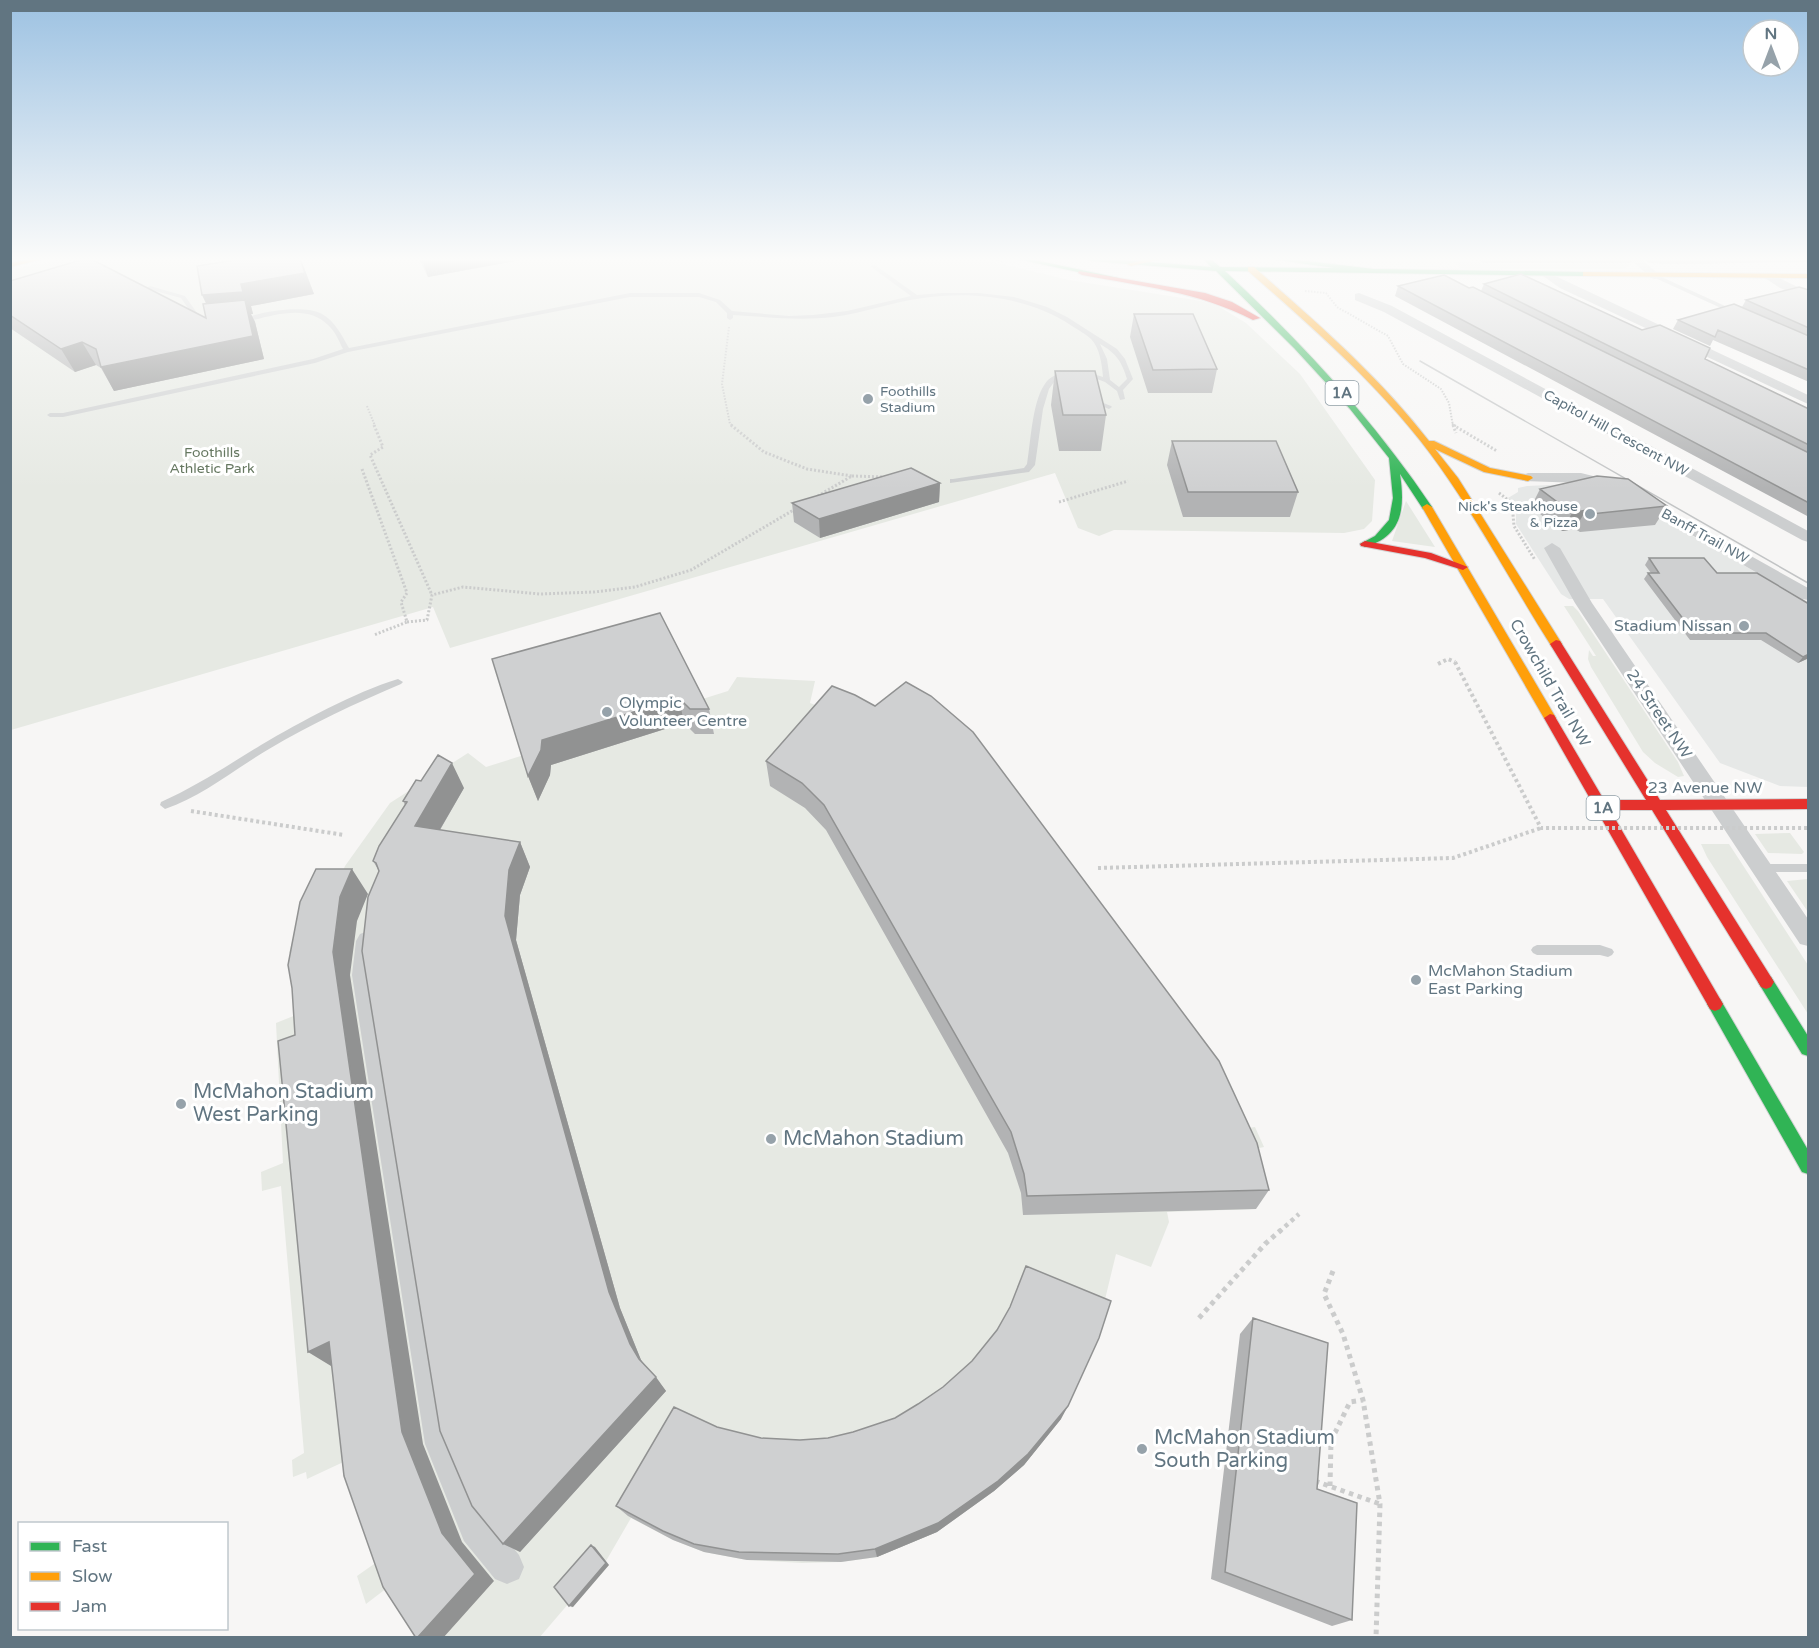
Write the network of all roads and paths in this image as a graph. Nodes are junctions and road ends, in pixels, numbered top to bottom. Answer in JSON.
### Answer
{"nodes":[{"id":1,"x":338,"y":336,"type":"edge"},
{"id":2,"x":420,"y":336,"type":"edge"},
{"id":3,"x":728,"y":336,"type":"edge"},
{"id":4,"x":1091,"y":336,"type":"edge"},
{"id":5,"x":1290,"y":336,"type":"edge"},
{"id":6,"x":1328,"y":336,"type":"edge"},
{"id":7,"x":1388,"y":336,"type":"edge"},
{"id":8,"x":1438,"y":336,"type":"edge"},
{"id":9,"x":1671,"y":336,"type":"edge"},
{"id":10,"x":1095,"y":339,"type":"junction"},
{"id":11,"x":347,"y":350,"type":"junction"},
{"id":12,"x":1107,"y":381,"type":"junction"},
{"id":13,"x":1120,"y":390,"type":"junction"},
{"id":14,"x":1082,"y":396,"type":"edge"},
{"id":15,"x":1122,"y":399,"type":"dead end"},
{"id":16,"x":1809,"y":400,"type":"edge"},
{"id":17,"x":367,"y":406,"type":"dead end"},
{"id":18,"x":1109,"y":407,"type":"dead end"},
{"id":19,"x":50,"y":415,"type":"dead end"},
{"id":20,"x":1452,"y":423,"type":"junction"},
{"id":21,"x":1457,"y":436,"type":"dead end"},
{"id":22,"x":1426,"y":440,"type":"junction"},
{"id":23,"x":1392,"y":454,"type":"junction"},
{"id":24,"x":1506,"y":456,"type":"dead end"},
{"id":25,"x":362,"y":469,"type":"dead end"},
{"id":26,"x":852,"y":476,"type":"junction"},
{"id":27,"x":892,"y":477,"type":"edge"},
{"id":28,"x":1528,"y":478,"type":"junction"},
{"id":29,"x":953,"y":481,"type":"dead end"},
{"id":30,"x":1128,"y":481,"type":"dead end"},
{"id":31,"x":1504,"y":488,"type":"dead end"},
{"id":32,"x":812,"y":499,"type":"edge"},
{"id":33,"x":1059,"y":502,"type":"dead end"},
{"id":34,"x":802,"y":505,"type":"edge"},
{"id":35,"x":1487,"y":507,"type":"dead end"},
{"id":36,"x":1483,"y":524,"type":"junction"},
{"id":37,"x":1809,"y":537,"type":"edge"},
{"id":38,"x":1552,"y":548,"type":"dead end"},
{"id":39,"x":1463,"y":567,"type":"junction"},
{"id":40,"x":432,"y":595,"type":"junction"},
{"id":41,"x":1809,"y":595,"type":"edge"},
{"id":42,"x":407,"y":622,"type":"junction"},
{"id":43,"x":374,"y":636,"type":"dead end"},
{"id":44,"x":1438,"y":664,"type":"dead end"},
{"id":45,"x":398,"y":682,"type":"dead end"},
{"id":46,"x":1656,"y":804,"type":"junction"},
{"id":47,"x":1719,"y":804,"type":"junction"},
{"id":48,"x":1809,"y":804,"type":"edge"},
{"id":49,"x":165,"y":805,"type":"dead end"},
{"id":50,"x":1601,"y":805,"type":"junction"},
{"id":51,"x":213,"y":816,"type":"dead end"},
{"id":52,"x":1541,"y":828,"type":"junction"},
{"id":53,"x":1809,"y":828,"type":"edge"},
{"id":54,"x":344,"y":835,"type":"dead end"},
{"id":55,"x":1098,"y":868,"type":"dead end"},
{"id":56,"x":1761,"y":868,"type":"junction"},
{"id":57,"x":1809,"y":868,"type":"edge"},
{"id":58,"x":374,"y":912,"type":"edge"},
{"id":59,"x":1809,"y":938,"type":"edge"},
{"id":60,"x":1537,"y":950,"type":"dead end"},
{"id":61,"x":1608,"y":952,"type":"dead end"},
{"id":62,"x":1809,"y":1049,"type":"edge"},
{"id":63,"x":1809,"y":1166,"type":"edge"},
{"id":64,"x":1299,"y":1214,"type":"dead end"},
{"id":65,"x":1333,"y":1271,"type":"dead end"},
{"id":66,"x":1199,"y":1318,"type":"dead end"},
{"id":67,"x":1363,"y":1400,"type":"junction"},
{"id":68,"x":1311,"y":1479,"type":"edge"},
{"id":69,"x":1330,"y":1486,"type":"junction"},
{"id":70,"x":1380,"y":1504,"type":"junction"},
{"id":71,"x":507,"y":1567,"type":"dead end"},
{"id":72,"x":1376,"y":1638,"type":"edge"}],
"edges":[{"from":1,"to":11,"type":"lane"},
{"from":2,"to":11,"type":"lane"},
{"from":3,"to":26,"type":"path"},
{"from":4,"to":10,"type":"lane"},
{"from":5,"to":23,"type":"main road","name":"Crowchild Trail NW","number":"1A"},
{"from":6,"to":22,"type":"main road","name":"Crowchild Trail NW","number":"1A"},
{"from":7,"to":20,"type":"path"},
{"from":8,"to":37,"type":"street","name":"Capitol Hill Crescent NW"},
{"from":9,"to":16,"type":"street"},
{"from":10,"to":12,"type":"lane"},
{"from":10,"to":13,"type":"lane"},
{"from":11,"to":19,"type":"lane"},
{"from":12,"to":13,"type":"lane"},
{"from":12,"to":29,"type":"lane"},
{"from":13,"to":15,"type":"lane"},
{"from":14,"to":18,"type":"lane"},
{"from":17,"to":40,"type":"path"},
{"from":20,"to":21,"type":"path"},
{"from":20,"to":24,"type":"path"},
{"from":22,"to":28,"type":"main road"},
{"from":22,"to":36,"type":"main road","name":"Crowchild Trail NW","number":"1A"},
{"from":23,"to":39,"type":"main road","name":"Crowchild Trail NW","number":"1A"},
{"from":23,"to":39,"type":"main road"},
{"from":25,"to":42,"type":"path"},
{"from":26,"to":27,"type":"path"},
{"from":26,"to":32,"type":"path"},
{"from":28,"to":31,"type":"main road"},
{"from":28,"to":41,"type":"street","name":"Banff Trail NW"},
{"from":30,"to":33,"type":"path"},
{"from":34,"to":40,"type":"path"},
{"from":35,"to":36,"type":"main road"},
{"from":36,"to":46,"type":"main road","name":"Crowchild Trail NW","number":"1A"},
{"from":38,"to":47,"type":"street","name":"24 Street NW"},
{"from":39,"to":50,"type":"main road","name":"Crowchild Trail NW","number":"1A"},
{"from":40,"to":42,"type":"path"},
{"from":42,"to":43,"type":"path"},
{"from":44,"to":52,"type":"path","bridge":true},
{"from":45,"to":49,"type":"lane"},
{"from":46,"to":47,"type":"main road","name":"23 Avenue NW"},
{"from":46,"to":50,"type":"main road","name":"23 Avenue NW"},
{"from":46,"to":62,"type":"main road","name":"Crowchild Trail NW","number":"1A"},
{"from":47,"to":48,"type":"main road","name":"23 Avenue NW"},
{"from":47,"to":56,"type":"street","name":"24 Street NW"},
{"from":50,"to":63,"type":"main road","name":"Crowchild Trail NW","number":"1A"},
{"from":51,"to":54,"type":"path"},
{"from":52,"to":53,"type":"path","bridge":true},
{"from":52,"to":55,"type":"path"},
{"from":56,"to":57,"type":"lane"},
{"from":56,"to":59,"type":"street","name":"24 Street NW"},
{"from":58,"to":71,"type":"street"},
{"from":60,"to":61,"type":"lane"},
{"from":64,"to":66,"type":"path"},
{"from":65,"to":67,"type":"path"},
{"from":67,"to":69,"type":"path"},
{"from":67,"to":70,"type":"path"},
{"from":68,"to":69,"type":"path"},
{"from":69,"to":70,"type":"path"},
{"from":70,"to":72,"type":"path"}]}
